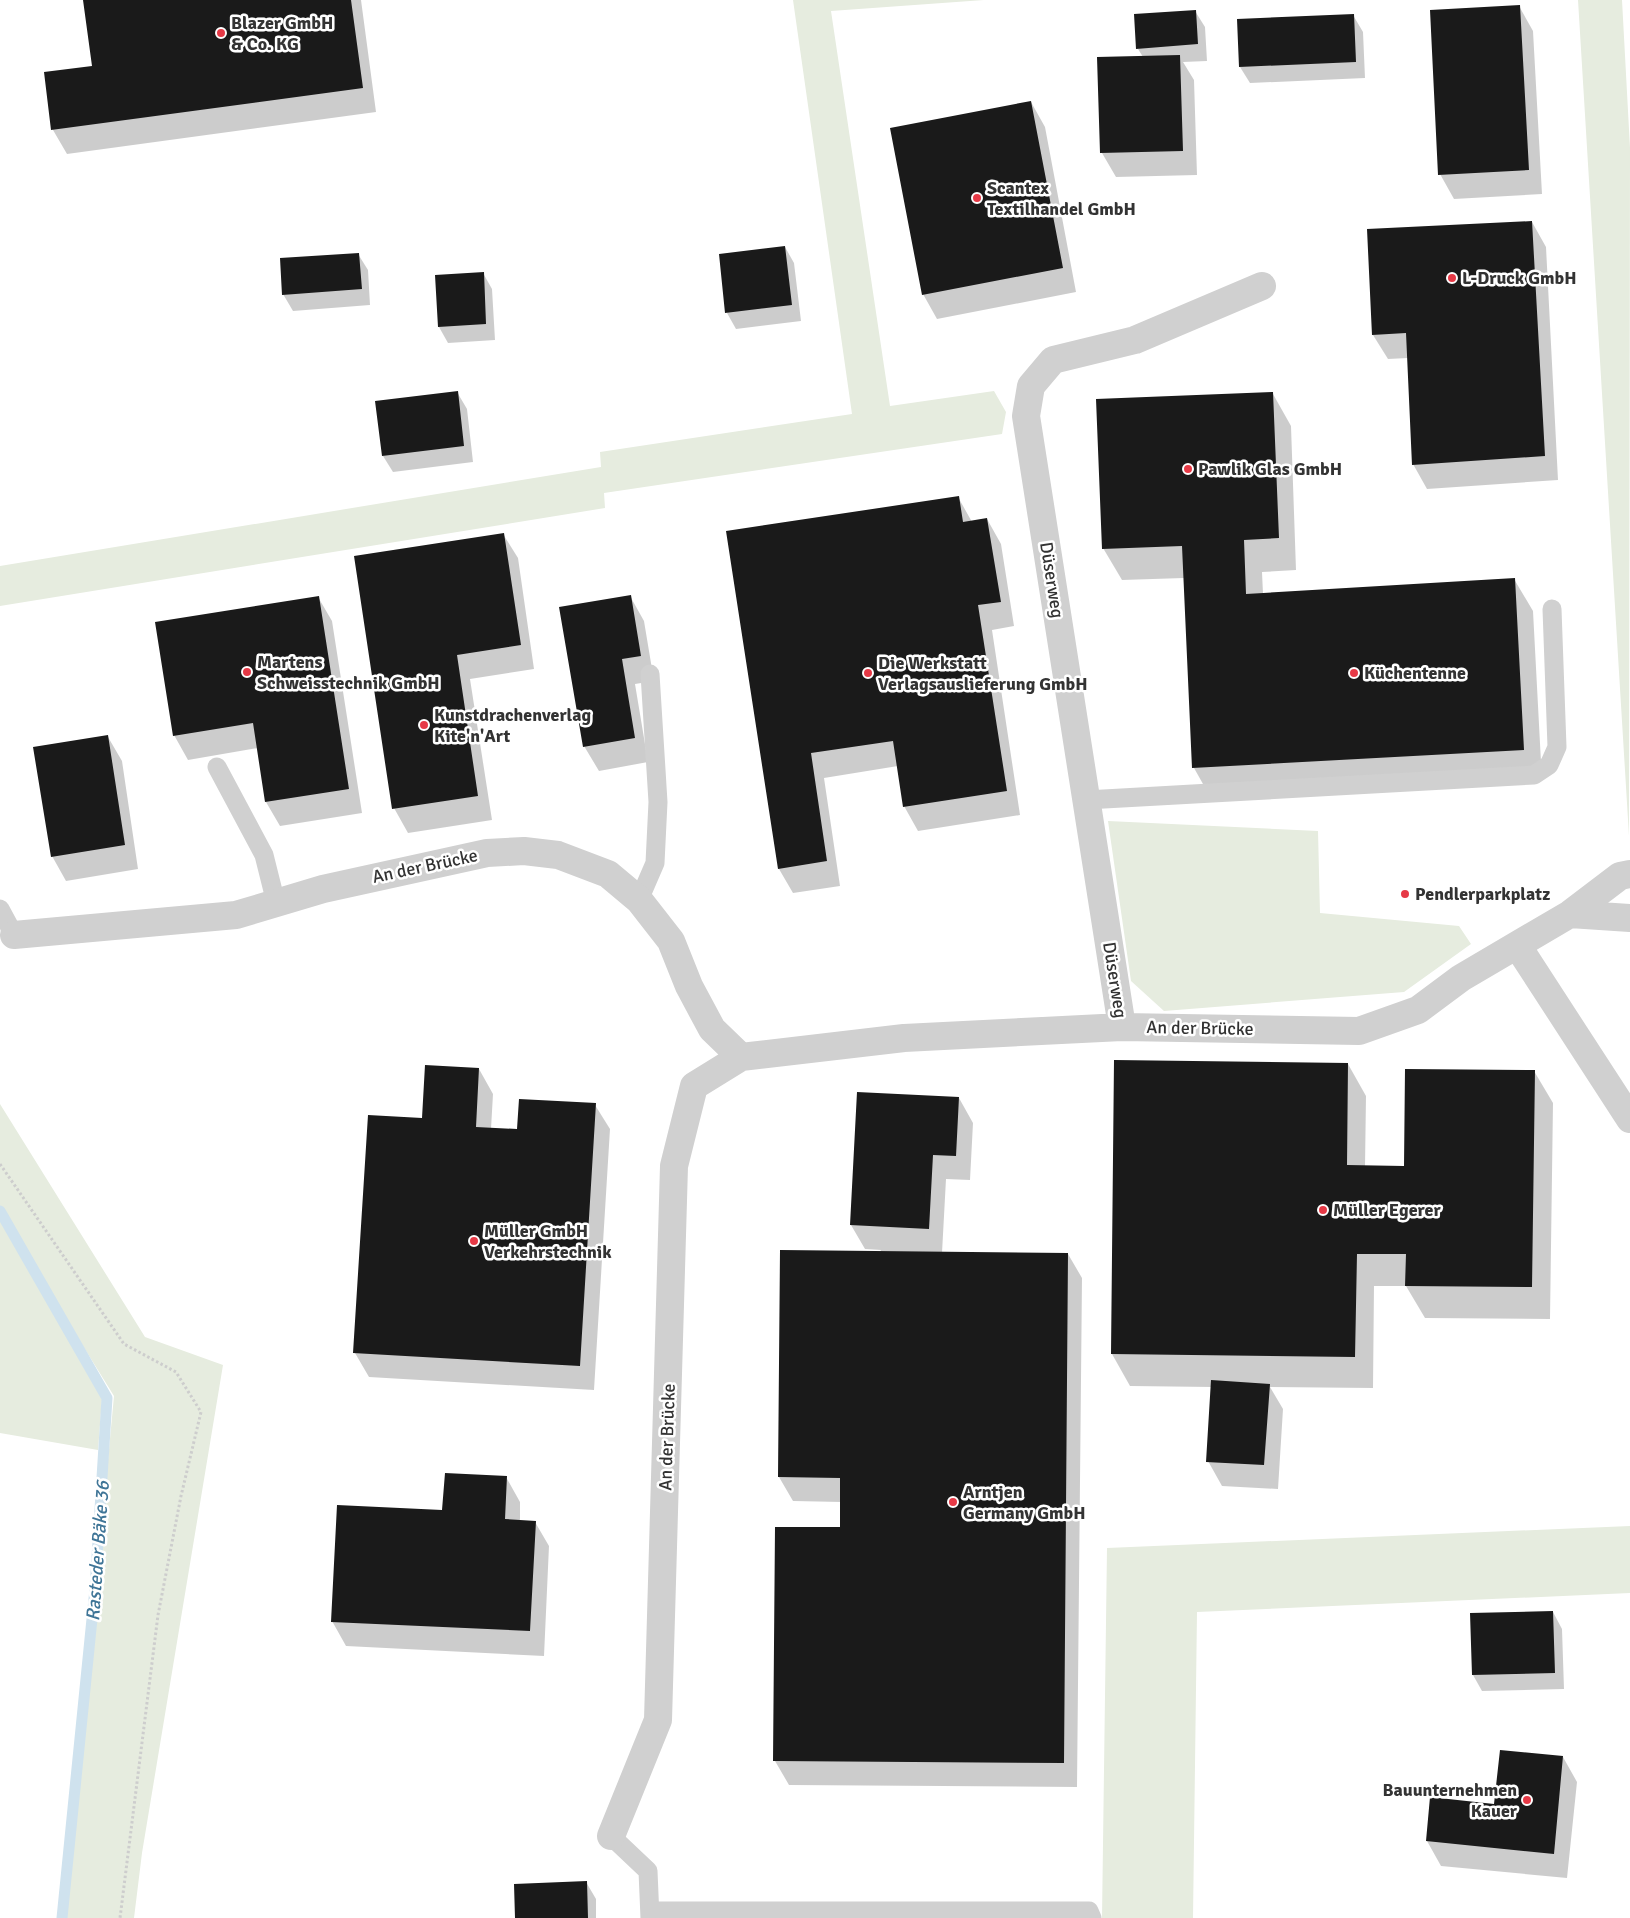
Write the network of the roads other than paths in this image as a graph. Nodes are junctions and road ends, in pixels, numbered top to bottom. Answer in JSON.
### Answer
{"nodes":[{"id":1,"x":1262,"y":286,"type":"dead end"},
{"id":2,"x":1552,"y":609,"type":"dead end"},
{"id":3,"x":650,"y":674,"type":"dead end"},
{"id":4,"x":217,"y":767,"type":"dead end"},
{"id":5,"x":1086,"y":800,"type":"junction"},
{"id":6,"x":1630,"y":874,"type":"edge"},
{"id":7,"x":640,"y":900,"type":"junction"},
{"id":8,"x":276,"y":903,"type":"junction"},
{"id":9,"x":0,"y":909,"type":"edge"},
{"id":10,"x":1570,"y":914,"type":"junction"},
{"id":11,"x":1630,"y":918,"type":"edge"},
{"id":12,"x":14,"y":936,"type":"joint"},
{"id":13,"x":1517,"y":945,"type":"junction"},
{"id":14,"x":1122,"y":1027,"type":"junction"},
{"id":15,"x":741,"y":1057,"type":"junction"},
{"id":16,"x":1630,"y":1119,"type":"edge"},
{"id":17,"x":611,"y":1836,"type":"joint"},
{"id":18,"x":650,"y":1914,"type":"edge"},
{"id":19,"x":1092,"y":1918,"type":"edge"}],
"edges":[{"from":1,"to":5,"type":"street","name":"Düserweg"},
{"from":2,"to":5,"type":"lane"},
{"from":3,"to":7,"type":"lane"},
{"from":4,"to":8,"type":"lane"},
{"from":5,"to":14,"type":"street","name":"Düserweg"},
{"from":6,"to":10,"type":"street","name":"An der Brücke"},
{"from":7,"to":8,"type":"street","name":"An der Brücke"},
{"from":7,"to":15,"type":"street","name":"An der Brücke"},
{"from":8,"to":12,"type":"street","name":"An der Brücke"},
{"from":9,"to":12,"type":"lane"},
{"from":10,"to":11,"type":"street"},
{"from":10,"to":13,"type":"street","name":"An der Brücke"},
{"from":13,"to":14,"type":"street","name":"An der Brücke"},
{"from":13,"to":16,"type":"street"},
{"from":14,"to":15,"type":"street","name":"An der Brücke"},
{"from":15,"to":17,"type":"street","name":"An der Brücke"},
{"from":17,"to":18,"type":"lane"},
{"from":18,"to":19,"type":"lane"}]}
